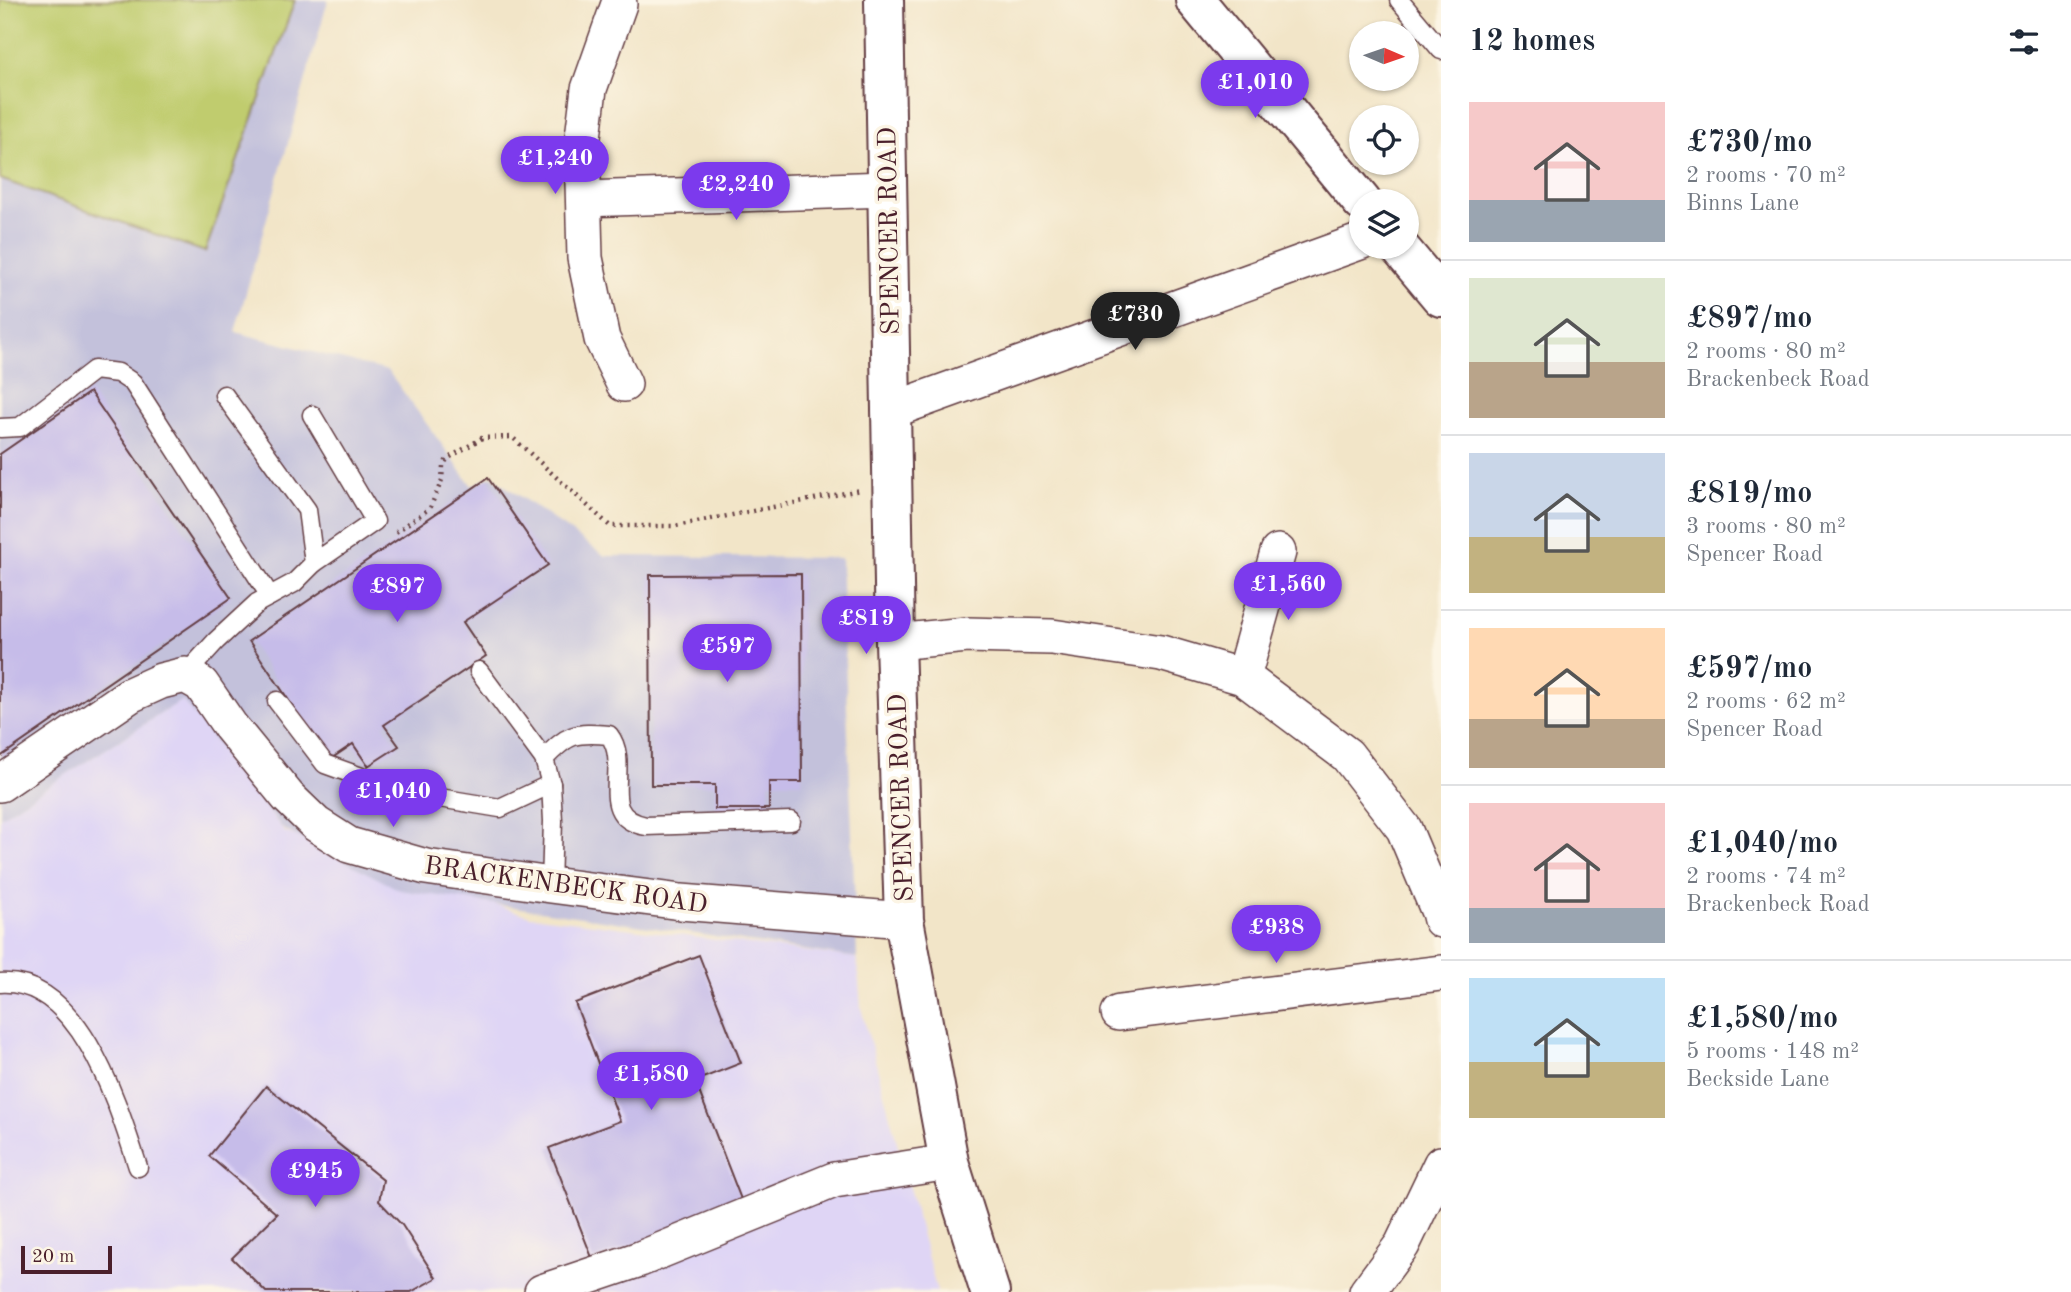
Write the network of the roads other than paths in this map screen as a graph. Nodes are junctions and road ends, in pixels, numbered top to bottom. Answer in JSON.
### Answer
{"nodes":[{"id":1,"x":884,"y":0,"type":"edge"},
{"id":2,"x":1195,"y":0,"type":"edge"},
{"id":3,"x":1399,"y":0,"type":"edge"},
{"id":4,"x":619,"y":4,"type":"dead end"},
{"id":5,"x":1441,"y":50,"type":"edge"},
{"id":6,"x":887,"y":189,"type":"junction"},
{"id":7,"x":1351,"y":189,"type":"edge"},
{"id":8,"x":584,"y":199,"type":"junction"},
{"id":9,"x":1349,"y":246,"type":"edge"},
{"id":10,"x":1409,"y":259,"type":"edge"},
{"id":11,"x":1441,"y":297,"type":"edge"},
{"id":12,"x":624,"y":384,"type":"dead end"},
{"id":13,"x":224,"y":395,"type":"dead end"},
{"id":14,"x":890,"y":411,"type":"junction"},
{"id":15,"x":312,"y":415,"type":"dead end"},
{"id":16,"x":0,"y":428,"type":"edge"},
{"id":17,"x":1278,"y":552,"type":"dead end"},
{"id":18,"x":314,"y":563,"type":"junction"},
{"id":19,"x":270,"y":596,"type":"junction"},
{"id":20,"x":895,"y":642,"type":"junction"},
{"id":21,"x":479,"y":671,"type":"dead end"},
{"id":22,"x":185,"y":675,"type":"junction"},
{"id":23,"x":1243,"y":677,"type":"junction"},
{"id":24,"x":277,"y":701,"type":"dead end"},
{"id":25,"x":544,"y":759,"type":"junction"},
{"id":26,"x":0,"y":784,"type":"edge"},
{"id":27,"x":551,"y":784,"type":"junction"},
{"id":28,"x":791,"y":821,"type":"dead end"},
{"id":29,"x":551,"y":885,"type":"junction"},
{"id":30,"x":904,"y":920,"type":"junction"},
{"id":31,"x":1441,"y":920,"type":"edge"},
{"id":32,"x":1441,"y":973,"type":"edge"},
{"id":33,"x":0,"y":984,"type":"edge"},
{"id":34,"x":1119,"y":1013,"type":"dead end"},
{"id":35,"x":949,"y":1162,"type":"junction"},
{"id":36,"x":1441,"y":1164,"type":"edge"},
{"id":37,"x":138,"y":1167,"type":"dead end"},
{"id":38,"x":542,"y":1292,"type":"edge"},
{"id":39,"x":990,"y":1292,"type":"edge"},
{"id":40,"x":1367,"y":1292,"type":"edge"}],
"edges":[{"from":1,"to":6,"type":"street","name":"SPENCER ROAD"},
{"from":2,"to":7,"type":"street"},
{"from":3,"to":5,"type":"lane"},
{"from":4,"to":8,"type":"street"},
{"from":6,"to":8,"type":"street"},
{"from":6,"to":14,"type":"street","name":"SPENCER ROAD"},
{"from":8,"to":12,"type":"street"},
{"from":9,"to":14,"type":"street"},
{"from":10,"to":11,"type":"street"},
{"from":13,"to":18,"type":"lane"},
{"from":14,"to":20,"type":"street","name":"SPENCER ROAD"},
{"from":15,"to":18,"type":"lane"},
{"from":16,"to":19,"type":"lane"},
{"from":17,"to":23,"type":"street"},
{"from":18,"to":19,"type":"lane"},
{"from":19,"to":22,"type":"lane"},
{"from":20,"to":23,"type":"street"},
{"from":20,"to":30,"type":"street","name":"SPENCER ROAD"},
{"from":21,"to":25,"type":"lane"},
{"from":22,"to":26,"type":"street"},
{"from":22,"to":29,"type":"street","name":"BRACKENBECK ROAD"},
{"from":23,"to":31,"type":"street"},
{"from":24,"to":27,"type":"lane"},
{"from":25,"to":27,"type":"lane"},
{"from":25,"to":28,"type":"lane"},
{"from":27,"to":29,"type":"lane"},
{"from":29,"to":30,"type":"street","name":"BRACKENBECK ROAD"},
{"from":30,"to":35,"type":"street","name":"SPENCER ROAD"},
{"from":32,"to":34,"type":"street"},
{"from":33,"to":37,"type":"lane"},
{"from":35,"to":38,"type":"street"},
{"from":35,"to":39,"type":"street","name":"SPENCER ROAD"},
{"from":36,"to":40,"type":"street"}]}
